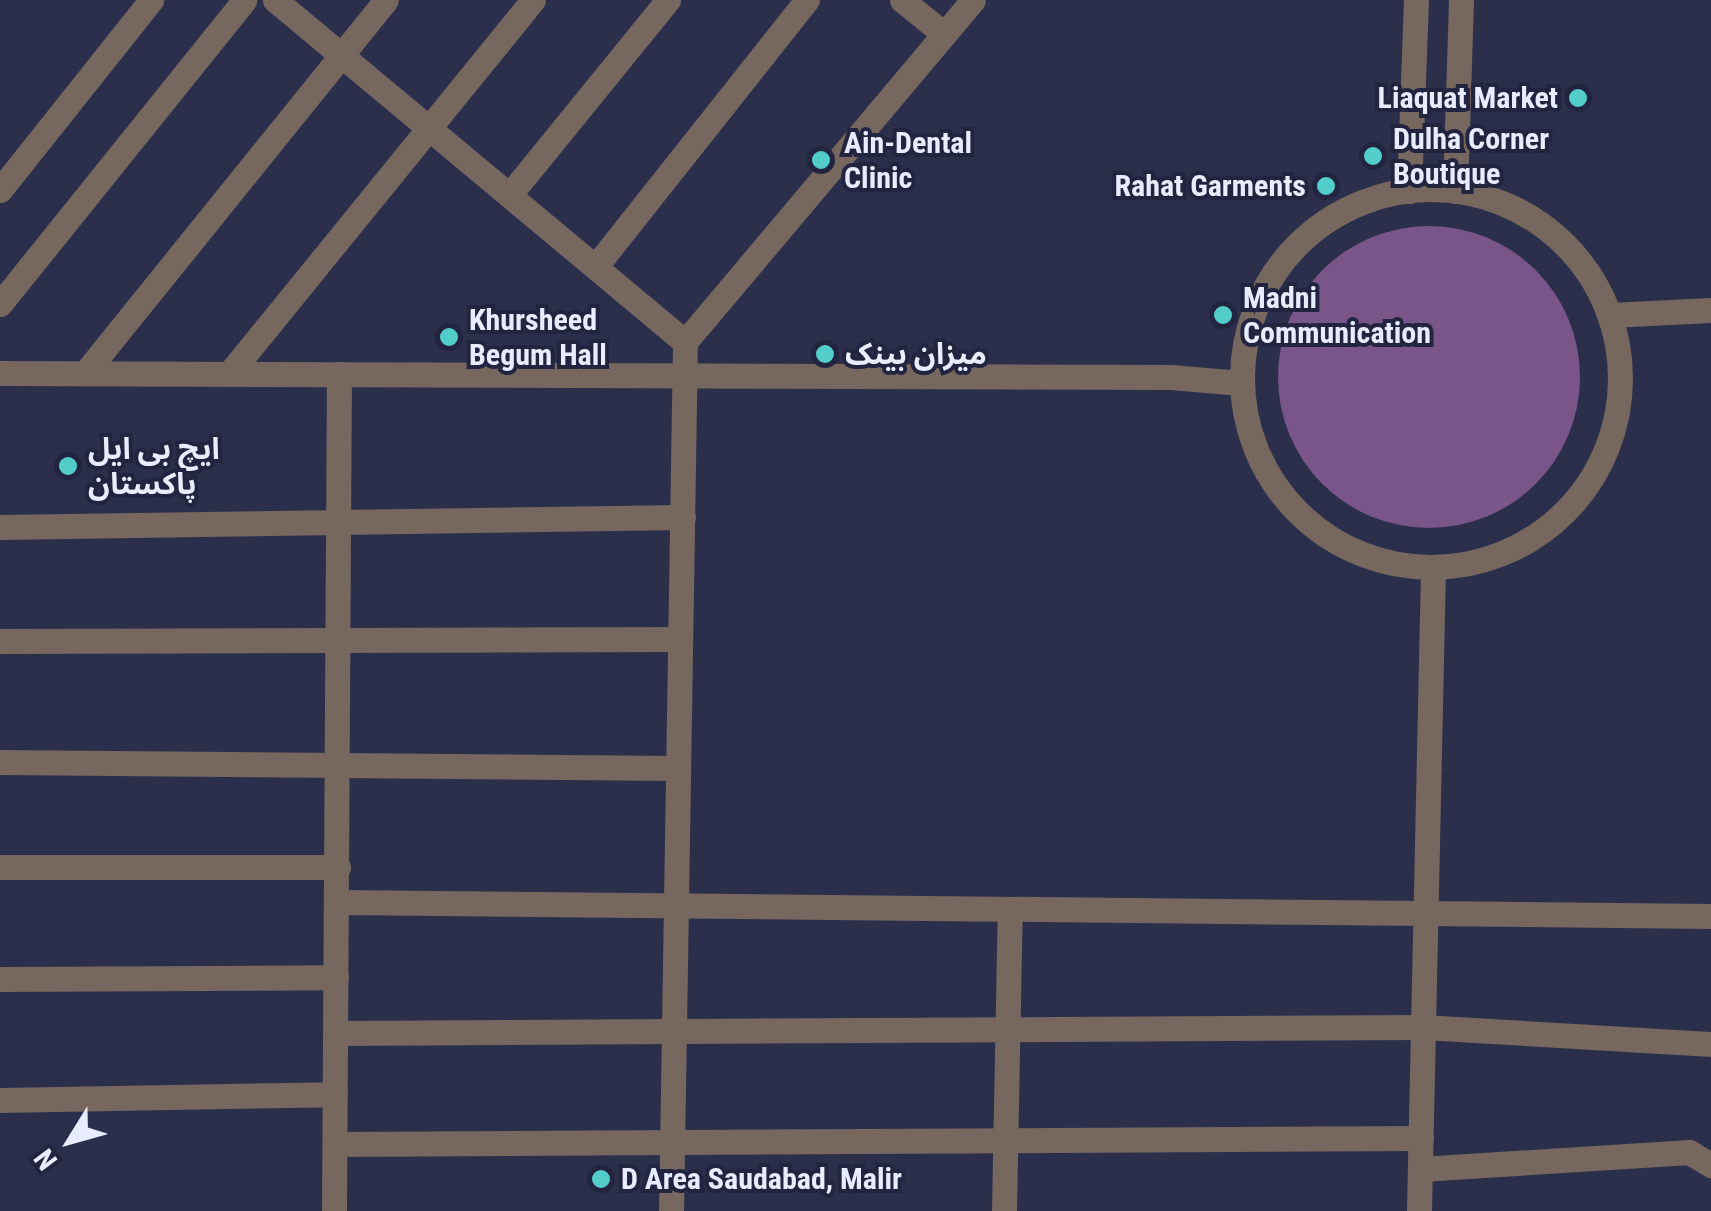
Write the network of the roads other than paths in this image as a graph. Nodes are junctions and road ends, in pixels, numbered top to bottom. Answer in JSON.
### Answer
{"nodes":[{"id":1,"x":150,"y":0,"type":"edge"},
{"id":2,"x":244,"y":0,"type":"edge"},
{"id":3,"x":275,"y":0,"type":"edge"},
{"id":4,"x":386,"y":0,"type":"edge"},
{"id":5,"x":533,"y":0,"type":"edge"},
{"id":6,"x":668,"y":0,"type":"edge"},
{"id":7,"x":807,"y":0,"type":"edge"},
{"id":8,"x":902,"y":0,"type":"edge"},
{"id":9,"x":973,"y":0,"type":"edge"},
{"id":10,"x":1416,"y":0,"type":"edge"},
{"id":11,"x":1461,"y":0,"type":"edge"},
{"id":12,"x":944,"y":34,"type":"junction"},
{"id":13,"x":343,"y":54,"type":"junction"},
{"id":14,"x":434,"y":127,"type":"junction"},
{"id":15,"x":0,"y":190,"type":"edge"},
{"id":16,"x":1409,"y":191,"type":"junction"},
{"id":17,"x":1455,"y":191,"type":"junction"},
{"id":18,"x":511,"y":193,"type":"junction"},
{"id":19,"x":596,"y":266,"type":"junction"},
{"id":20,"x":0,"y":304,"type":"edge"},
{"id":21,"x":1711,"y":310,"type":"edge"},
{"id":22,"x":1610,"y":314,"type":"junction"},
{"id":23,"x":685,"y":342,"type":"junction"},
{"id":24,"x":0,"y":373,"type":"edge"},
{"id":25,"x":85,"y":373,"type":"junction"},
{"id":26,"x":229,"y":374,"type":"junction"},
{"id":27,"x":339,"y":374,"type":"junction"},
{"id":28,"x":686,"y":376,"type":"junction"},
{"id":29,"x":1241,"y":383,"type":"junction"},
{"id":30,"x":683,"y":517,"type":"junction"},
{"id":31,"x":338,"y":522,"type":"junction"},
{"id":32,"x":0,"y":527,"type":"edge"},
{"id":33,"x":1433,"y":568,"type":"junction"},
{"id":34,"x":680,"y":639,"type":"junction"},
{"id":35,"x":0,"y":640,"type":"edge"},
{"id":36,"x":338,"y":640,"type":"junction"},
{"id":37,"x":0,"y":762,"type":"edge"},
{"id":38,"x":338,"y":765,"type":"junction"},
{"id":39,"x":676,"y":768,"type":"junction"},
{"id":40,"x":338,"y":866,"type":"junction"},
{"id":41,"x":0,"y":867,"type":"edge"},
{"id":42,"x":337,"y":902,"type":"junction"},
{"id":43,"x":675,"y":908,"type":"junction"},
{"id":44,"x":1010,"y":912,"type":"junction"},
{"id":45,"x":1426,"y":916,"type":"junction"},
{"id":46,"x":1711,"y":916,"type":"edge"},
{"id":47,"x":336,"y":977,"type":"junction"},
{"id":48,"x":0,"y":979,"type":"edge"},
{"id":49,"x":1423,"y":1027,"type":"junction"},
{"id":50,"x":1008,"y":1029,"type":"junction"},
{"id":51,"x":673,"y":1031,"type":"junction"},
{"id":52,"x":336,"y":1032,"type":"junction"},
{"id":53,"x":1711,"y":1044,"type":"edge"},
{"id":54,"x":336,"y":1094,"type":"junction"},
{"id":55,"x":0,"y":1100,"type":"edge"},
{"id":56,"x":1421,"y":1138,"type":"junction"},
{"id":57,"x":1005,"y":1140,"type":"junction"},
{"id":58,"x":672,"y":1142,"type":"junction"},
{"id":59,"x":334,"y":1144,"type":"junction"},
{"id":60,"x":1711,"y":1165,"type":"edge"},
{"id":61,"x":1420,"y":1169,"type":"junction"},
{"id":62,"x":334,"y":1211,"type":"edge"},
{"id":63,"x":671,"y":1211,"type":"edge"},
{"id":64,"x":1004,"y":1211,"type":"edge"},
{"id":65,"x":1419,"y":1211,"type":"edge"}],
"edges":[{"from":1,"to":15,"type":"street"},
{"from":2,"to":20,"type":"street"},
{"from":3,"to":13,"type":"street"},
{"from":4,"to":13,"type":"street"},
{"from":5,"to":14,"type":"street"},
{"from":6,"to":18,"type":"street"},
{"from":7,"to":19,"type":"street"},
{"from":8,"to":12,"type":"street"},
{"from":9,"to":12,"type":"street"},
{"from":10,"to":16,"type":"street"},
{"from":11,"to":17,"type":"street"},
{"from":12,"to":23,"type":"street"},
{"from":13,"to":14,"type":"street"},
{"from":13,"to":25,"type":"street"},
{"from":14,"to":18,"type":"street"},
{"from":14,"to":26,"type":"street"},
{"from":16,"to":17,"type":"street"},
{"from":16,"to":29,"type":"street"},
{"from":17,"to":22,"type":"street"},
{"from":18,"to":19,"type":"street"},
{"from":19,"to":23,"type":"street"},
{"from":21,"to":22,"type":"street"},
{"from":22,"to":33,"type":"street"},
{"from":23,"to":28,"type":"street"},
{"from":24,"to":25,"type":"street"},
{"from":25,"to":26,"type":"street"},
{"from":26,"to":27,"type":"street"},
{"from":27,"to":28,"type":"street"},
{"from":27,"to":31,"type":"street"},
{"from":28,"to":29,"type":"street"},
{"from":28,"to":30,"type":"street"},
{"from":29,"to":33,"type":"street"},
{"from":30,"to":31,"type":"street"},
{"from":30,"to":34,"type":"street"},
{"from":31,"to":32,"type":"street"},
{"from":31,"to":36,"type":"street"},
{"from":33,"to":45,"type":"street"},
{"from":34,"to":36,"type":"street"},
{"from":34,"to":39,"type":"street"},
{"from":35,"to":36,"type":"street"},
{"from":36,"to":38,"type":"street"},
{"from":37,"to":38,"type":"street"},
{"from":38,"to":39,"type":"street"},
{"from":38,"to":40,"type":"street"},
{"from":39,"to":43,"type":"street"},
{"from":40,"to":41,"type":"street"},
{"from":40,"to":42,"type":"street"},
{"from":42,"to":43,"type":"street"},
{"from":42,"to":47,"type":"street"},
{"from":43,"to":44,"type":"street"},
{"from":43,"to":51,"type":"street"},
{"from":44,"to":45,"type":"street"},
{"from":44,"to":50,"type":"street"},
{"from":45,"to":46,"type":"street"},
{"from":45,"to":49,"type":"street"},
{"from":47,"to":48,"type":"street"},
{"from":47,"to":52,"type":"street"},
{"from":49,"to":50,"type":"street"},
{"from":49,"to":53,"type":"street"},
{"from":49,"to":56,"type":"street"},
{"from":50,"to":51,"type":"street"},
{"from":50,"to":57,"type":"street"},
{"from":51,"to":52,"type":"street"},
{"from":51,"to":58,"type":"street"},
{"from":52,"to":54,"type":"street"},
{"from":54,"to":55,"type":"street"},
{"from":54,"to":59,"type":"street"},
{"from":56,"to":57,"type":"street"},
{"from":56,"to":61,"type":"street"},
{"from":57,"to":58,"type":"street"},
{"from":57,"to":64,"type":"street"},
{"from":58,"to":59,"type":"street"},
{"from":58,"to":63,"type":"street"},
{"from":59,"to":62,"type":"street"},
{"from":60,"to":61,"type":"street"},
{"from":61,"to":65,"type":"street"}]}
